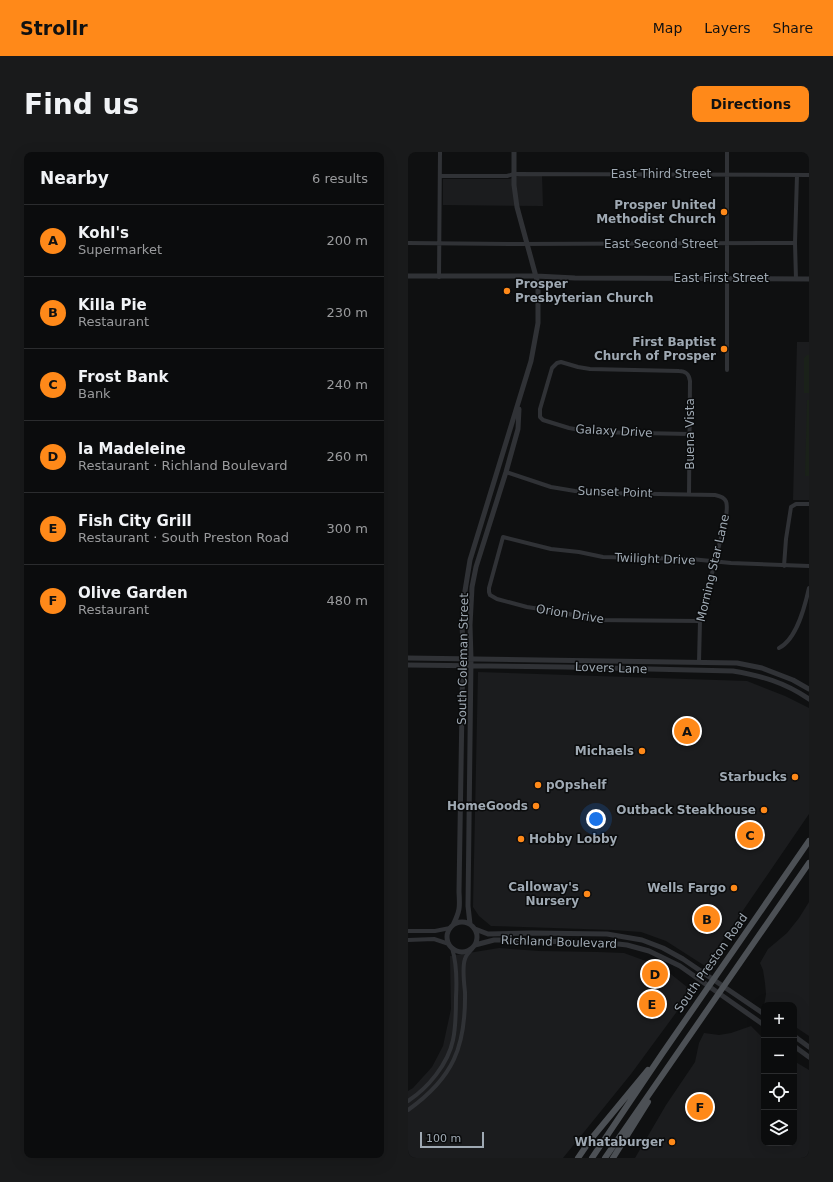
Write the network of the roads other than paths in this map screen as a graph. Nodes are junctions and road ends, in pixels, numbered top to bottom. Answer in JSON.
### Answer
{"nodes":[{"id":1,"x":440,"y":152,"type":"edge"},
{"id":2,"x":514,"y":152,"type":"edge"},
{"id":3,"x":728,"y":152,"type":"edge"},
{"id":4,"x":514,"y":174,"type":"junction"},
{"id":5,"x":728,"y":174,"type":"junction"},
{"id":6,"x":797,"y":175,"type":"junction"},
{"id":7,"x":809,"y":175,"type":"edge"},
{"id":8,"x":440,"y":176,"type":"junction"},
{"id":9,"x":408,"y":243,"type":"edge"},
{"id":10,"x":440,"y":243,"type":"junction"},
{"id":11,"x":727,"y":243,"type":"junction"},
{"id":12,"x":795,"y":243,"type":"junction"},
{"id":13,"x":527,"y":244,"type":"junction"},
{"id":14,"x":408,"y":276,"type":"edge"},
{"id":15,"x":536,"y":276,"type":"junction"},
{"id":16,"x":439,"y":277,"type":"junction"},
{"id":17,"x":728,"y":279,"type":"junction"},
{"id":18,"x":796,"y":279,"type":"junction"},
{"id":19,"x":809,"y":279,"type":"edge"},
{"id":20,"x":727,"y":370,"type":"dead end"},
{"id":21,"x":519,"y":400,"type":"junction"},
{"id":22,"x":540,"y":417,"type":"joint"},
{"id":23,"x":690,"y":434,"type":"junction"},
{"id":24,"x":498,"y":469,"type":"junction"},
{"id":25,"x":506,"y":472,"type":"junction"},
{"id":26,"x":689,"y":494,"type":"junction"},
{"id":27,"x":725,"y":499,"type":"joint"},
{"id":28,"x":809,"y":504,"type":"edge"},
{"id":29,"x":715,"y":562,"type":"junction"},
{"id":30,"x":784,"y":566,"type":"junction"},
{"id":31,"x":809,"y":566,"type":"edge"},
{"id":32,"x":809,"y":588,"type":"edge"},
{"id":33,"x":490,"y":595,"type":"joint"},
{"id":34,"x":700,"y":621,"type":"junction"},
{"id":35,"x":779,"y":648,"type":"dead end"},
{"id":36,"x":408,"y":658,"type":"edge"},
{"id":37,"x":463,"y":659,"type":"junction"},
{"id":38,"x":471,"y":659,"type":"junction"},
{"id":39,"x":699,"y":662,"type":"junction"},
{"id":40,"x":565,"y":664,"type":"junction"},
{"id":41,"x":408,"y":665,"type":"edge"},
{"id":42,"x":462,"y":665,"type":"junction"},
{"id":43,"x":471,"y":666,"type":"junction"},
{"id":44,"x":698,"y":670,"type":"junction"},
{"id":45,"x":809,"y":689,"type":"edge"},
{"id":46,"x":809,"y":699,"type":"edge"},
{"id":47,"x":461,"y":762,"type":"junction"},
{"id":48,"x":470,"y":763,"type":"junction"},
{"id":49,"x":461,"y":769,"type":"junction"},
{"id":50,"x":470,"y":769,"type":"junction"},
{"id":51,"x":809,"y":841,"type":"edge"},
{"id":52,"x":809,"y":863,"type":"edge"},
{"id":53,"x":460,"y":870,"type":"junction"},
{"id":54,"x":469,"y":871,"type":"junction"},
{"id":55,"x":459,"y":877,"type":"junction"},
{"id":56,"x":468,"y":877,"type":"junction"},
{"id":57,"x":470,"y":924,"type":"junction"},
{"id":58,"x":452,"y":927,"type":"junction"},
{"id":59,"x":475,"y":929,"type":"junction"},
{"id":60,"x":408,"y":931,"type":"edge"},
{"id":61,"x":547,"y":933,"type":"junction"},
{"id":62,"x":408,"y":940,"type":"edge"},
{"id":63,"x":547,"y":942,"type":"junction"},
{"id":64,"x":451,"y":946,"type":"junction"},
{"id":65,"x":473,"y":947,"type":"junction"},
{"id":66,"x":714,"y":980,"type":"junction"},
{"id":67,"x":709,"y":987,"type":"junction"},
{"id":68,"x":724,"y":987,"type":"junction"},
{"id":69,"x":719,"y":994,"type":"junction"},
{"id":70,"x":456,"y":995,"type":"junction"},
{"id":71,"x":465,"y":995,"type":"junction"},
{"id":72,"x":761,"y":1012,"type":"edge"},
{"id":73,"x":761,"y":1023,"type":"edge"},
{"id":74,"x":796,"y":1038,"type":"edge"},
{"id":75,"x":801,"y":1042,"type":"junction"},
{"id":76,"x":797,"y":1046,"type":"edge"},
{"id":77,"x":809,"y":1047,"type":"edge"},
{"id":78,"x":797,"y":1048,"type":"edge"},
{"id":79,"x":662,"y":1054,"type":"junction"},
{"id":80,"x":809,"y":1057,"type":"edge"},
{"id":81,"x":662,"y":1077,"type":"junction"},
{"id":82,"x":408,"y":1101,"type":"edge"},
{"id":83,"x":408,"y":1110,"type":"edge"},
{"id":84,"x":578,"y":1158,"type":"edge"},
{"id":85,"x":592,"y":1158,"type":"edge"},
{"id":86,"x":605,"y":1158,"type":"edge"},
{"id":87,"x":613,"y":1158,"type":"edge"}],
"edges":[{"from":1,"to":8,"type":"street"},
{"from":2,"to":4,"type":"street","name":"South Coleman Street"},
{"from":3,"to":5,"type":"street"},
{"from":4,"to":5,"type":"street","name":"East Third Street"},
{"from":4,"to":8,"type":"street","name":"East Third Street"},
{"from":4,"to":13,"type":"street","name":"South Coleman Street"},
{"from":5,"to":6,"type":"street","name":"East Third Street"},
{"from":5,"to":11,"type":"street"},
{"from":6,"to":7,"type":"street","name":"East Third Street"},
{"from":6,"to":12,"type":"street"},
{"from":8,"to":10,"type":"street"},
{"from":9,"to":10,"type":"street","name":"East Second Street"},
{"from":10,"to":13,"type":"street","name":"East Second Street"},
{"from":10,"to":16,"type":"street"},
{"from":11,"to":12,"type":"street","name":"East Second Street"},
{"from":11,"to":13,"type":"street","name":"East Second Street"},
{"from":11,"to":17,"type":"street"},
{"from":12,"to":18,"type":"street"},
{"from":13,"to":15,"type":"street","name":"South Coleman Street"},
{"from":14,"to":16,"type":"street","name":"East First Street"},
{"from":15,"to":16,"type":"street","name":"East First Street"},
{"from":15,"to":17,"type":"street","name":"East First Street"},
{"from":15,"to":21,"type":"street","name":"South Coleman Street"},
{"from":17,"to":18,"type":"street","name":"East First Street"},
{"from":17,"to":20,"type":"street"},
{"from":18,"to":19,"type":"street","name":"East First Street"},
{"from":21,"to":24,"type":"street","name":"South Coleman Street"},
{"from":21,"to":25,"type":"street","name":"South Coleman Street"},
{"from":22,"to":23,"type":"street","name":"Galaxy Drive"},
{"from":22,"to":23,"type":"street","name":"Buena Vista"},
{"from":23,"to":26,"type":"street","name":"Buena Vista"},
{"from":24,"to":25,"type":"street"},
{"from":24,"to":37,"type":"street","name":"South Coleman Street"},
{"from":25,"to":26,"type":"street","name":"Sunset Point"},
{"from":25,"to":38,"type":"street","name":"South Coleman Street"},
{"from":26,"to":27,"type":"street","name":"Sunset Point"},
{"from":27,"to":29,"type":"street","name":"Morning Star Lane"},
{"from":28,"to":30,"type":"street"},
{"from":29,"to":30,"type":"street","name":"Twilight Drive"},
{"from":29,"to":33,"type":"street","name":"Twilight Drive"},
{"from":29,"to":34,"type":"street","name":"Morning Star Lane"},
{"from":30,"to":31,"type":"street","name":"Twilight Drive"},
{"from":32,"to":35,"type":"street"},
{"from":33,"to":34,"type":"street","name":"Orion Drive"},
{"from":34,"to":39,"type":"street","name":"Morning Star Lane"},
{"from":36,"to":37,"type":"street","name":"Lovers Lane"},
{"from":37,"to":38,"type":"street","name":"Lovers Lane"},
{"from":37,"to":42,"type":"street","name":"South Coleman Street"},
{"from":38,"to":40,"type":"street","name":"Lovers Lane"},
{"from":38,"to":43,"type":"street","name":"South Coleman Street"},
{"from":39,"to":40,"type":"street","name":"Lovers Lane"},
{"from":39,"to":44,"type":"street"},
{"from":39,"to":45,"type":"street","name":"Lovers Lane"},
{"from":40,"to":43,"type":"street","name":"Lovers Lane"},
{"from":40,"to":44,"type":"street","name":"Lovers Lane"},
{"from":41,"to":42,"type":"street","name":"Lovers Lane"},
{"from":42,"to":43,"type":"street","name":"Lovers Lane"},
{"from":42,"to":47,"type":"street","name":"South Coleman Street"},
{"from":43,"to":48,"type":"street","name":"South Coleman Street"},
{"from":44,"to":46,"type":"street","name":"Lovers Lane"},
{"from":47,"to":48,"type":"street"},
{"from":47,"to":49,"type":"street","name":"South Coleman Street"},
{"from":48,"to":50,"type":"street","name":"South Coleman Street"},
{"from":49,"to":50,"type":"street"},
{"from":49,"to":53,"type":"street","name":"South Coleman Street"},
{"from":50,"to":54,"type":"street","name":"South Coleman Street"},
{"from":51,"to":66,"type":"main road","name":"South Preston Road"},
{"from":52,"to":68,"type":"main road","name":"South Preston Road"},
{"from":53,"to":54,"type":"street"},
{"from":53,"to":55,"type":"street","name":"South Coleman Street"},
{"from":54,"to":56,"type":"street","name":"South Coleman Street"},
{"from":55,"to":56,"type":"street"},
{"from":55,"to":58,"type":"street","name":"South Coleman Street"},
{"from":56,"to":57,"type":"street","name":"South Coleman Street"},
{"from":57,"to":58,"type":"street"},
{"from":57,"to":59,"type":"street"},
{"from":58,"to":60,"type":"street"},
{"from":58,"to":64,"type":"street"},
{"from":59,"to":61,"type":"street","name":"Richland Boulevard"},
{"from":59,"to":65,"type":"street"},
{"from":61,"to":63,"type":"street"},
{"from":61,"to":66,"type":"street","name":"Richland Boulevard"},
{"from":62,"to":64,"type":"street"},
{"from":63,"to":65,"type":"street","name":"Richland Boulevard"},
{"from":63,"to":67,"type":"street","name":"Richland Boulevard"},
{"from":64,"to":65,"type":"street"},
{"from":64,"to":70,"type":"street"},
{"from":65,"to":71,"type":"street"},
{"from":66,"to":67,"type":"main road","name":"South Preston Road"},
{"from":66,"to":68,"type":"street","name":"Richland Boulevard"},
{"from":67,"to":69,"type":"street","name":"Richland Boulevard"},
{"from":67,"to":79,"type":"main road","name":"South Preston Road"},
{"from":68,"to":69,"type":"main road","name":"South Preston Road"},
{"from":68,"to":72,"type":"street","name":"Richland Boulevard"},
{"from":69,"to":73,"type":"street","name":"Richland Boulevard"},
{"from":69,"to":81,"type":"main road","name":"South Preston Road"},
{"from":70,"to":71,"type":"street"},
{"from":70,"to":82,"type":"street"},
{"from":71,"to":83,"type":"street"},
{"from":74,"to":75,"type":"street"},
{"from":75,"to":76,"type":"street"},
{"from":75,"to":77,"type":"street"},
{"from":78,"to":80,"type":"street"},
{"from":79,"to":84,"type":"main road"},
{"from":79,"to":85,"type":"main road","name":"South Preston Road"},
{"from":81,"to":86,"type":"main road","name":"South Preston Road"},
{"from":81,"to":87,"type":"main road"}]}
